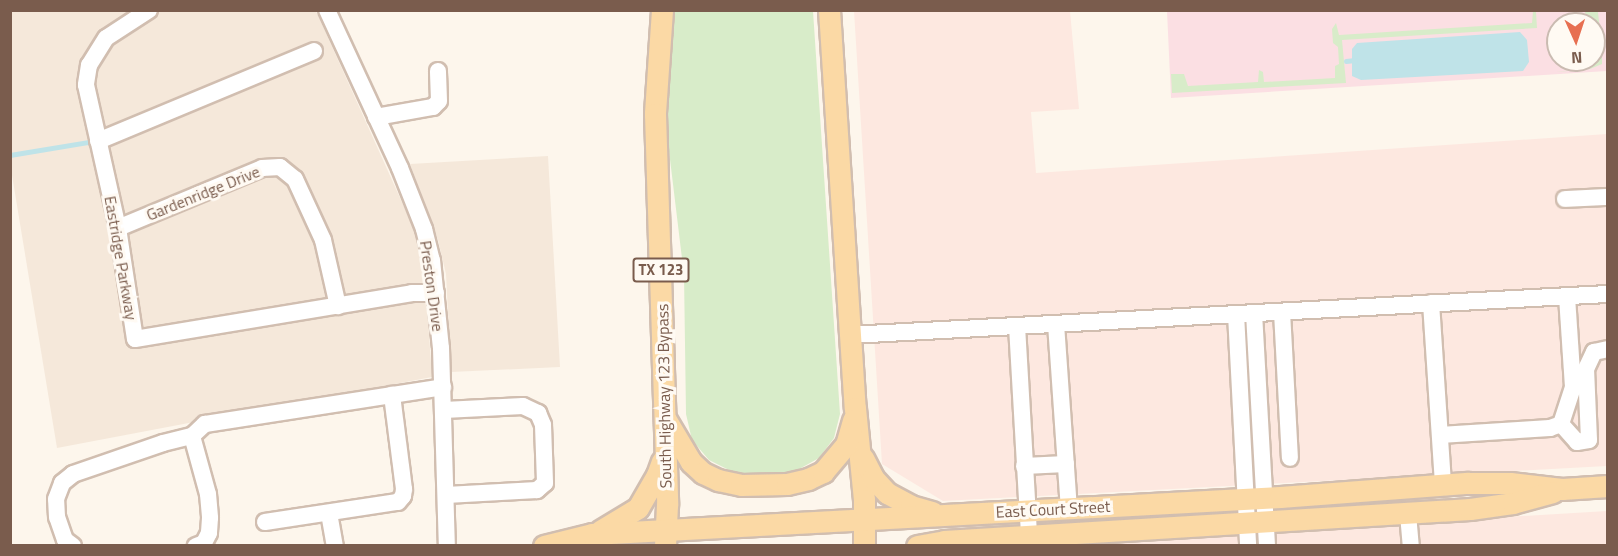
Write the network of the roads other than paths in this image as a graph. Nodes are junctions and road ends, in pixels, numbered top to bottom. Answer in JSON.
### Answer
{"nodes":[{"id":1,"x":149,"y":10,"type":"edge"},
{"id":2,"x":327,"y":10,"type":"edge"},
{"id":3,"x":662,"y":10,"type":"edge"},
{"id":4,"x":829,"y":10,"type":"edge"},
{"id":5,"x":314,"y":51,"type":"dead end"},
{"id":6,"x":438,"y":71,"type":"dead end"},
{"id":7,"x":376,"y":117,"type":"junction"},
{"id":8,"x":98,"y":141,"type":"junction"},
{"id":9,"x":1608,"y":197,"type":"edge"},
{"id":10,"x":1565,"y":199,"type":"dead end"},
{"id":11,"x":118,"y":228,"type":"junction"},
{"id":12,"x":436,"y":293,"type":"junction"},
{"id":13,"x":1608,"y":294,"type":"edge"},
{"id":14,"x":1567,"y":296,"type":"junction"},
{"id":15,"x":1431,"y":303,"type":"junction"},
{"id":16,"x":338,"y":306,"type":"junction"},
{"id":17,"x":1281,"y":312,"type":"junction"},
{"id":18,"x":1254,"y":313,"type":"junction"},
{"id":19,"x":1236,"y":314,"type":"junction"},
{"id":20,"x":1056,"y":324,"type":"junction"},
{"id":21,"x":1017,"y":326,"type":"junction"},
{"id":22,"x":850,"y":335,"type":"junction"},
{"id":23,"x":1608,"y":349,"type":"edge"},
{"id":24,"x":443,"y":387,"type":"junction"},
{"id":25,"x":392,"y":394,"type":"junction"},
{"id":26,"x":855,"y":408,"type":"junction"},
{"id":27,"x":444,"y":410,"type":"junction"},
{"id":28,"x":663,"y":414,"type":"junction"},
{"id":29,"x":1561,"y":424,"type":"junction"},
{"id":30,"x":1440,"y":435,"type":"junction"},
{"id":31,"x":192,"y":436,"type":"junction"},
{"id":32,"x":665,"y":452,"type":"junction"},
{"id":33,"x":860,"y":453,"type":"junction"},
{"id":34,"x":1290,"y":458,"type":"dead end"},
{"id":35,"x":1066,"y":464,"type":"junction"},
{"id":36,"x":1024,"y":466,"type":"junction"},
{"id":37,"x":1443,"y":485,"type":"junction"},
{"id":38,"x":1608,"y":486,"type":"edge"},
{"id":39,"x":1562,"y":489,"type":"junction"},
{"id":40,"x":446,"y":495,"type":"junction"},
{"id":41,"x":1255,"y":498,"type":"junction"},
{"id":42,"x":1069,"y":509,"type":"junction"},
{"id":43,"x":1028,"y":511,"type":"junction"},
{"id":44,"x":329,"y":513,"type":"junction"},
{"id":45,"x":1408,"y":514,"type":"junction"},
{"id":46,"x":944,"y":515,"type":"junction"},
{"id":47,"x":864,"y":519,"type":"junction"},
{"id":48,"x":265,"y":522,"type":"dead end"},
{"id":49,"x":1256,"y":524,"type":"junction"},
{"id":50,"x":592,"y":534,"type":"junction"},
{"id":51,"x":1029,"y":536,"type":"junction"},
{"id":52,"x":666,"y":538,"type":"edge"},
{"id":53,"x":940,"y":543,"type":"edge"},
{"id":54,"x":202,"y":545,"type":"edge"},
{"id":55,"x":73,"y":546,"type":"edge"},
{"id":56,"x":335,"y":546,"type":"edge"},
{"id":57,"x":447,"y":546,"type":"edge"},
{"id":58,"x":544,"y":546,"type":"edge"},
{"id":59,"x":864,"y":546,"type":"edge"},
{"id":60,"x":917,"y":546,"type":"edge"},
{"id":61,"x":1248,"y":546,"type":"edge"},
{"id":62,"x":1267,"y":546,"type":"edge"},
{"id":63,"x":1411,"y":546,"type":"edge"}],
"edges":[{"from":1,"to":8,"type":"street","name":"Eastridge Parkway"},
{"from":2,"to":7,"type":"street","name":"Preston Drive"},
{"from":3,"to":28,"type":"main road","name":"South Highway 123 Bypass","number":"TX 123"},
{"from":4,"to":22,"type":"main road"},
{"from":5,"to":8,"type":"street"},
{"from":6,"to":7,"type":"street"},
{"from":7,"to":12,"type":"street","name":"Preston Drive"},
{"from":8,"to":11,"type":"street","name":"Eastridge Parkway"},
{"from":9,"to":10,"type":"street"},
{"from":11,"to":16,"type":"street","name":"Eastridge Parkway"},
{"from":11,"to":16,"type":"street","name":"Gardenridge Drive"},
{"from":12,"to":16,"type":"street","name":"Eastridge Parkway"},
{"from":12,"to":24,"type":"street","name":"Preston Drive"},
{"from":13,"to":14,"type":"street"},
{"from":14,"to":15,"type":"street"},
{"from":14,"to":29,"type":"street"},
{"from":15,"to":17,"type":"street"},
{"from":15,"to":30,"type":"street"},
{"from":17,"to":18,"type":"street"},
{"from":17,"to":34,"type":"street"},
{"from":18,"to":19,"type":"street"},
{"from":18,"to":41,"type":"street"},
{"from":19,"to":20,"type":"street"},
{"from":19,"to":41,"type":"street"},
{"from":20,"to":21,"type":"street"},
{"from":20,"to":35,"type":"street"},
{"from":21,"to":22,"type":"street"},
{"from":21,"to":36,"type":"street"},
{"from":22,"to":26,"type":"main road"},
{"from":23,"to":29,"type":"street"},
{"from":24,"to":25,"type":"street"},
{"from":24,"to":27,"type":"street","name":"Preston Drive"},
{"from":25,"to":31,"type":"street"},
{"from":25,"to":44,"type":"street"},
{"from":26,"to":28,"type":"main road"},
{"from":26,"to":33,"type":"main road"},
{"from":27,"to":40,"type":"street","name":"Preston Drive"},
{"from":27,"to":40,"type":"street"},
{"from":28,"to":32,"type":"main road","name":"South Highway 123 Bypass","number":"TX 123"},
{"from":29,"to":30,"type":"street"},
{"from":30,"to":37,"type":"street"},
{"from":31,"to":54,"type":"street"},
{"from":31,"to":55,"type":"street"},
{"from":32,"to":50,"type":"main road"},
{"from":32,"to":52,"type":"main road","name":"South Highway 123 Bypass","number":"TX 123"},
{"from":33,"to":46,"type":"main road"},
{"from":33,"to":47,"type":"main road"},
{"from":35,"to":36,"type":"street"},
{"from":35,"to":42,"type":"street"},
{"from":36,"to":43,"type":"street"},
{"from":37,"to":39,"type":"main road","name":"East Court Street"},
{"from":37,"to":41,"type":"main road","name":"East Court Street"},
{"from":38,"to":39,"type":"main road","name":"East Court Street"},
{"from":39,"to":45,"type":"main road","name":"East Court Street"},
{"from":40,"to":57,"type":"street","name":"Preston Drive"},
{"from":41,"to":42,"type":"main road","name":"East Court Street"},
{"from":41,"to":49,"type":"street"},
{"from":42,"to":43,"type":"main road","name":"East Court Street"},
{"from":43,"to":46,"type":"main road","name":"East Court Street"},
{"from":43,"to":51,"type":"street"},
{"from":44,"to":48,"type":"street"},
{"from":44,"to":56,"type":"street"},
{"from":45,"to":49,"type":"main road","name":"East Court Street"},
{"from":45,"to":63,"type":"street"},
{"from":46,"to":47,"type":"main road","name":"East Court Street"},
{"from":47,"to":52,"type":"main road","name":"East Court Street"},
{"from":47,"to":59,"type":"main road"},
{"from":49,"to":51,"type":"main road","name":"East Court Street"},
{"from":49,"to":61,"type":"street"},
{"from":49,"to":62,"type":"street"},
{"from":50,"to":52,"type":"main road","name":"East Court Street"},
{"from":50,"to":58,"type":"main road","name":"East Court Street"},
{"from":51,"to":53,"type":"main road","name":"East Court Street"},
{"from":53,"to":60,"type":"main road","name":"East Court Street"}]}
